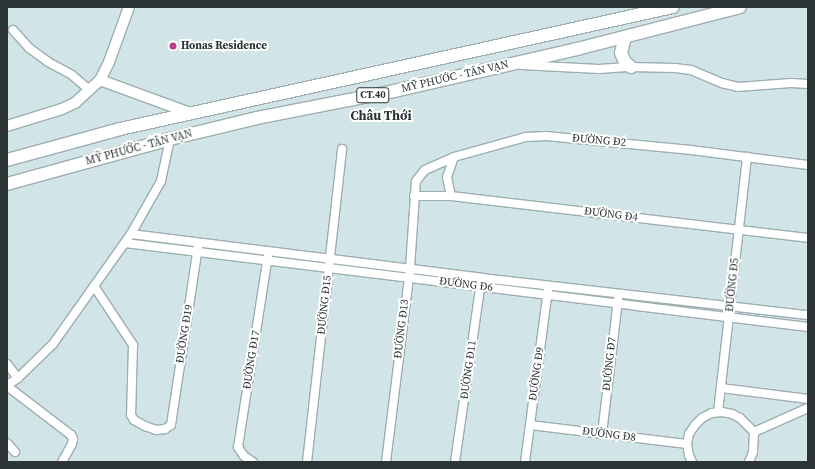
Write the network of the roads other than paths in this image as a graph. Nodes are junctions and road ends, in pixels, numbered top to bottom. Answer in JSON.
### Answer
{"nodes":[{"id":1,"x":129,"y":7,"type":"edge"},
{"id":2,"x":673,"y":7,"type":"edge"},
{"id":3,"x":740,"y":7,"type":"edge"},
{"id":4,"x":13,"y":30,"type":"dead end"},
{"id":5,"x":625,"y":37,"type":"junction"},
{"id":6,"x":511,"y":65,"type":"junction"},
{"id":7,"x":631,"y":67,"type":"junction"},
{"id":8,"x":100,"y":80,"type":"junction"},
{"id":9,"x":808,"y":84,"type":"edge"},
{"id":10,"x":89,"y":90,"type":"junction"},
{"id":11,"x":190,"y":113,"type":"junction"},
{"id":12,"x":169,"y":118,"type":"junction"},
{"id":13,"x":7,"y":126,"type":"edge"},
{"id":14,"x":170,"y":139,"type":"junction"},
{"id":15,"x":342,"y":149,"type":"dead end"},
{"id":16,"x":454,"y":157,"type":"junction"},
{"id":17,"x":747,"y":157,"type":"junction"},
{"id":18,"x":7,"y":160,"type":"edge"},
{"id":19,"x":808,"y":165,"type":"edge"},
{"id":20,"x":7,"y":184,"type":"edge"},
{"id":21,"x":414,"y":196,"type":"junction"},
{"id":22,"x":450,"y":196,"type":"junction"},
{"id":23,"x":739,"y":231,"type":"junction"},
{"id":24,"x":131,"y":234,"type":"junction"},
{"id":25,"x":808,"y":238,"type":"edge"},
{"id":26,"x":125,"y":243,"type":"junction"},
{"id":27,"x":198,"y":248,"type":"junction"},
{"id":28,"x":269,"y":252,"type":"junction"},
{"id":29,"x":330,"y":258,"type":"junction"},
{"id":30,"x":267,"y":260,"type":"junction"},
{"id":31,"x":329,"y":268,"type":"junction"},
{"id":32,"x":410,"y":268,"type":"junction"},
{"id":33,"x":408,"y":278,"type":"junction"},
{"id":34,"x":482,"y":278,"type":"junction"},
{"id":35,"x":94,"y":286,"type":"junction"},
{"id":36,"x":549,"y":286,"type":"junction"},
{"id":37,"x":481,"y":287,"type":"junction"},
{"id":38,"x":618,"y":294,"type":"junction"},
{"id":39,"x":548,"y":295,"type":"junction"},
{"id":40,"x":665,"y":299,"type":"junction"},
{"id":41,"x":617,"y":304,"type":"junction"},
{"id":42,"x":730,"y":307,"type":"junction"},
{"id":43,"x":663,"y":309,"type":"junction"},
{"id":44,"x":808,"y":315,"type":"edge"},
{"id":45,"x":729,"y":318,"type":"junction"},
{"id":46,"x":807,"y":327,"type":"edge"},
{"id":47,"x":7,"y":364,"type":"edge"},
{"id":48,"x":18,"y":378,"type":"junction"},
{"id":49,"x":7,"y":386,"type":"edge"},
{"id":50,"x":721,"y":388,"type":"junction"},
{"id":51,"x":808,"y":399,"type":"edge"},
{"id":52,"x":808,"y":408,"type":"edge"},
{"id":53,"x":718,"y":412,"type":"junction"},
{"id":54,"x":530,"y":425,"type":"junction"},
{"id":55,"x":754,"y":432,"type":"junction"},
{"id":56,"x":602,"y":434,"type":"junction"},
{"id":57,"x":7,"y":443,"type":"edge"},
{"id":58,"x":687,"y":444,"type":"junction"},
{"id":59,"x":15,"y":452,"type":"dead end"},
{"id":60,"x":62,"y":462,"type":"edge"},
{"id":61,"x":253,"y":462,"type":"edge"},
{"id":62,"x":307,"y":462,"type":"edge"},
{"id":63,"x":386,"y":462,"type":"edge"},
{"id":64,"x":455,"y":462,"type":"edge"},
{"id":65,"x":525,"y":462,"type":"edge"},
{"id":66,"x":692,"y":462,"type":"edge"},
{"id":67,"x":749,"y":462,"type":"edge"}],
"edges":[{"from":1,"to":8,"type":"street"},
{"from":2,"to":11,"type":"main road","name":"MỸ PHƯỚC - TÂN VẠN","number":"CT.40"},
{"from":3,"to":5,"type":"main road","name":"MỸ PHƯỚC - TÂN VẠN","number":"CT.40"},
{"from":4,"to":10,"type":"street"},
{"from":5,"to":6,"type":"main road","name":"MỸ PHƯỚC - TÂN VẠN","number":"CT.40"},
{"from":5,"to":7,"type":"main road"},
{"from":6,"to":7,"type":"street"},
{"from":6,"to":14,"type":"main road","name":"MỸ PHƯỚC - TÂN VẠN","number":"CT.40"},
{"from":7,"to":9,"type":"street"},
{"from":8,"to":10,"type":"street"},
{"from":8,"to":11,"type":"street"},
{"from":10,"to":13,"type":"street"},
{"from":11,"to":12,"type":"main road","name":"MỸ PHƯỚC - TÂN VẠN","number":"CT.40"},
{"from":12,"to":14,"type":"main road"},
{"from":12,"to":18,"type":"main road","name":"MỸ PHƯỚC - TÂN VẠN","number":"CT.40"},
{"from":14,"to":20,"type":"main road","name":"MỸ PHƯỚC - TÂN VẠN","number":"CT.40"},
{"from":14,"to":24,"type":"street"},
{"from":15,"to":29,"type":"street","name":"ĐƯỜNG Đ15"},
{"from":16,"to":17,"type":"street","name":"ĐƯỜNG Đ2"},
{"from":16,"to":21,"type":"street","name":"ĐƯỜNG Đ2"},
{"from":16,"to":22,"type":"street"},
{"from":17,"to":19,"type":"street","name":"ĐƯỜNG Đ2"},
{"from":17,"to":23,"type":"street","name":"ĐƯỜNG Đ5"},
{"from":21,"to":22,"type":"street","name":"ĐƯỜNG Đ4"},
{"from":21,"to":32,"type":"street","name":"ĐƯỜNG Đ13"},
{"from":22,"to":23,"type":"street","name":"ĐƯỜNG Đ4"},
{"from":23,"to":25,"type":"street","name":"ĐƯỜNG Đ4"},
{"from":23,"to":42,"type":"street","name":"ĐƯỜNG Đ5"},
{"from":24,"to":26,"type":"street"},
{"from":24,"to":27,"type":"street","name":"ĐƯỜNG Đ6"},
{"from":26,"to":27,"type":"street","name":"ĐƯỜNG Đ6"},
{"from":26,"to":35,"type":"street"},
{"from":27,"to":28,"type":"street","name":"ĐƯỜNG Đ6"},
{"from":27,"to":30,"type":"street","name":"ĐƯỜNG Đ6"},
{"from":27,"to":35,"type":"street","name":"ĐƯỜNG Đ19"},
{"from":28,"to":29,"type":"street","name":"ĐƯỜNG Đ6"},
{"from":28,"to":30,"type":"street","name":"ĐƯỜNG Đ17"},
{"from":29,"to":31,"type":"street","name":"ĐƯỜNG Đ15"},
{"from":29,"to":32,"type":"street","name":"ĐƯỜNG Đ6"},
{"from":30,"to":31,"type":"street","name":"ĐƯỜNG Đ6"},
{"from":30,"to":61,"type":"street","name":"ĐƯỜNG Đ17"},
{"from":31,"to":33,"type":"street","name":"ĐƯỜNG Đ6"},
{"from":31,"to":62,"type":"street","name":"ĐƯỜNG Đ15"},
{"from":32,"to":33,"type":"street","name":"ĐƯỜNG Đ13"},
{"from":32,"to":34,"type":"street","name":"ĐƯỜNG Đ6"},
{"from":33,"to":37,"type":"street","name":"ĐƯỜNG Đ6"},
{"from":33,"to":63,"type":"street","name":"ĐƯỜNG Đ13"},
{"from":34,"to":36,"type":"street","name":"ĐƯỜNG Đ6"},
{"from":34,"to":37,"type":"street","name":"ĐƯỜNG Đ11"},
{"from":35,"to":48,"type":"street"},
{"from":36,"to":38,"type":"street","name":"ĐƯỜNG Đ6"},
{"from":36,"to":39,"type":"street","name":"ĐƯỜNG Đ9"},
{"from":37,"to":39,"type":"street","name":"ĐƯỜNG Đ6"},
{"from":37,"to":64,"type":"street","name":"ĐƯỜNG Đ11"},
{"from":38,"to":40,"type":"street","name":"ĐƯỜNG Đ6"},
{"from":38,"to":41,"type":"street","name":"ĐƯỜNG Đ7"},
{"from":39,"to":41,"type":"street","name":"ĐƯỜNG Đ6"},
{"from":39,"to":54,"type":"street","name":"ĐƯỜNG Đ9"},
{"from":40,"to":42,"type":"street","name":"ĐƯỜNG Đ6"},
{"from":40,"to":43,"type":"street"},
{"from":41,"to":43,"type":"street","name":"ĐƯỜNG Đ6"},
{"from":41,"to":56,"type":"street","name":"ĐƯỜNG Đ7"},
{"from":42,"to":44,"type":"street","name":"ĐƯỜNG Đ6"},
{"from":42,"to":45,"type":"street","name":"ĐƯỜNG Đ5"},
{"from":43,"to":45,"type":"street","name":"ĐƯỜNG Đ6"},
{"from":44,"to":46,"type":"street"},
{"from":45,"to":46,"type":"street","name":"ĐƯỜNG Đ6"},
{"from":45,"to":50,"type":"street","name":"ĐƯỜNG Đ5"},
{"from":47,"to":48,"type":"street"},
{"from":48,"to":49,"type":"street"},
{"from":49,"to":60,"type":"street"},
{"from":50,"to":51,"type":"street"},
{"from":50,"to":53,"type":"street","name":"ĐƯỜNG Đ5"},
{"from":52,"to":55,"type":"street"},
{"from":53,"to":55,"type":"street"},
{"from":53,"to":58,"type":"street"},
{"from":54,"to":56,"type":"street","name":"ĐƯỜNG Đ8"},
{"from":54,"to":65,"type":"street","name":"ĐƯỜNG Đ9"},
{"from":55,"to":67,"type":"street"},
{"from":56,"to":58,"type":"street","name":"ĐƯỜNG Đ8"},
{"from":57,"to":59,"type":"street"},
{"from":58,"to":66,"type":"street"}]}
